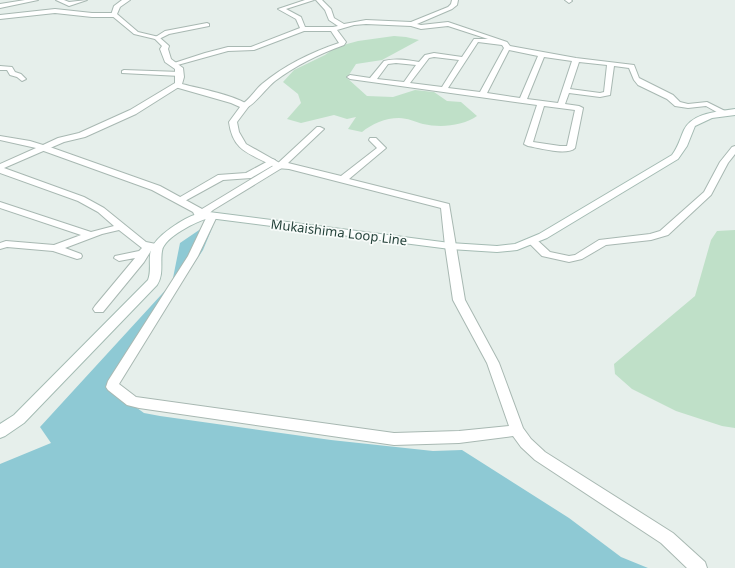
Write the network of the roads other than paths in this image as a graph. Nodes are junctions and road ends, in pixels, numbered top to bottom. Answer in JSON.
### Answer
{"nodes":[{"id":1,"x":36,"y":0,"type":"edge"},
{"id":2,"x":59,"y":0,"type":"edge"},
{"id":3,"x":84,"y":0,"type":"edge"},
{"id":4,"x":127,"y":0,"type":"edge"},
{"id":5,"x":311,"y":0,"type":"edge"},
{"id":6,"x":319,"y":0,"type":"edge"},
{"id":7,"x":455,"y":0,"type":"edge"},
{"id":8,"x":25,"y":2,"type":"junction"},
{"id":9,"x":0,"y":6,"type":"edge"},
{"id":10,"x":33,"y":12,"type":"junction"},
{"id":11,"x":114,"y":15,"type":"junction"},
{"id":12,"x":0,"y":17,"type":"edge"},
{"id":13,"x":412,"y":24,"type":"junction"},
{"id":14,"x":207,"y":25,"type":"dead end"},
{"id":15,"x":343,"y":26,"type":"junction"},
{"id":16,"x":333,"y":29,"type":"junction"},
{"id":17,"x":304,"y":30,"type":"junction"},
{"id":18,"x":157,"y":38,"type":"junction"},
{"id":19,"x":506,"y":46,"type":"junction"},
{"id":20,"x":542,"y":55,"type":"junction"},
{"id":21,"x":463,"y":59,"type":"junction"},
{"id":22,"x":576,"y":60,"type":"junction"},
{"id":23,"x":611,"y":63,"type":"junction"},
{"id":24,"x":174,"y":64,"type":"junction"},
{"id":25,"x":421,"y":64,"type":"junction"},
{"id":26,"x":0,"y":68,"type":"edge"},
{"id":27,"x":124,"y":72,"type":"dead end"},
{"id":28,"x":180,"y":74,"type":"junction"},
{"id":29,"x":350,"y":77,"type":"dead end"},
{"id":30,"x":22,"y":79,"type":"dead end"},
{"id":31,"x":372,"y":80,"type":"junction"},
{"id":32,"x":406,"y":84,"type":"junction"},
{"id":33,"x":178,"y":85,"type":"junction"},
{"id":34,"x":444,"y":89,"type":"junction"},
{"id":35,"x":566,"y":91,"type":"junction"},
{"id":36,"x":482,"y":95,"type":"junction"},
{"id":37,"x":523,"y":100,"type":"junction"},
{"id":38,"x":541,"y":103,"type":"junction"},
{"id":39,"x":245,"y":106,"type":"junction"},
{"id":40,"x":561,"y":106,"type":"junction"},
{"id":41,"x":730,"y":113,"type":"edge"},
{"id":42,"x":320,"y":129,"type":"dead end"},
{"id":43,"x":0,"y":138,"type":"edge"},
{"id":44,"x":373,"y":140,"type":"dead end"},
{"id":45,"x":44,"y":148,"type":"junction"},
{"id":46,"x":735,"y":149,"type":"edge"},
{"id":47,"x":276,"y":164,"type":"junction"},
{"id":48,"x":0,"y":169,"type":"edge"},
{"id":49,"x":342,"y":179,"type":"junction"},
{"id":50,"x":180,"y":200,"type":"junction"},
{"id":51,"x":0,"y":205,"type":"edge"},
{"id":52,"x":206,"y":216,"type":"junction"},
{"id":53,"x":121,"y":227,"type":"junction"},
{"id":54,"x":91,"y":235,"type":"junction"},
{"id":55,"x":532,"y":241,"type":"junction"},
{"id":56,"x":0,"y":246,"type":"edge"},
{"id":57,"x":450,"y":246,"type":"junction"},
{"id":58,"x":55,"y":248,"type":"junction"},
{"id":59,"x":149,"y":249,"type":"junction"},
{"id":60,"x":77,"y":256,"type":"dead end"},
{"id":61,"x":119,"y":258,"type":"dead end"},
{"id":62,"x":99,"y":309,"type":"dead end"},
{"id":63,"x":517,"y":430,"type":"junction"},
{"id":64,"x":0,"y":432,"type":"edge"},
{"id":65,"x":699,"y":568,"type":"edge"}],
"edges":[{"from":1,"to":8,"type":"street"},
{"from":2,"to":3,"type":"street"},
{"from":4,"to":11,"type":"street"},
{"from":5,"to":17,"type":"street"},
{"from":6,"to":15,"type":"street"},
{"from":7,"to":13,"type":"street"},
{"from":8,"to":9,"type":"street"},
{"from":8,"to":10,"type":"street"},
{"from":10,"to":11,"type":"street"},
{"from":10,"to":12,"type":"street"},
{"from":11,"to":18,"type":"street"},
{"from":13,"to":15,"type":"street"},
{"from":13,"to":19,"type":"street"},
{"from":14,"to":18,"type":"street"},
{"from":15,"to":16,"type":"street"},
{"from":16,"to":17,"type":"street"},
{"from":16,"to":39,"type":"street"},
{"from":17,"to":24,"type":"street"},
{"from":18,"to":24,"type":"street"},
{"from":19,"to":20,"type":"street"},
{"from":19,"to":21,"type":"street"},
{"from":19,"to":36,"type":"street"},
{"from":20,"to":22,"type":"street"},
{"from":20,"to":37,"type":"street"},
{"from":21,"to":25,"type":"street"},
{"from":21,"to":34,"type":"street"},
{"from":22,"to":23,"type":"street"},
{"from":22,"to":35,"type":"street"},
{"from":23,"to":35,"type":"street"},
{"from":23,"to":41,"type":"street"},
{"from":24,"to":28,"type":"street"},
{"from":25,"to":31,"type":"street"},
{"from":25,"to":32,"type":"street"},
{"from":26,"to":30,"type":"street"},
{"from":27,"to":28,"type":"street"},
{"from":28,"to":33,"type":"street"},
{"from":29,"to":31,"type":"street"},
{"from":31,"to":32,"type":"street"},
{"from":32,"to":34,"type":"street"},
{"from":33,"to":39,"type":"street"},
{"from":33,"to":45,"type":"street"},
{"from":34,"to":36,"type":"street"},
{"from":35,"to":40,"type":"street"},
{"from":36,"to":37,"type":"street"},
{"from":37,"to":38,"type":"street"},
{"from":38,"to":40,"type":"street"},
{"from":38,"to":40,"type":"street"},
{"from":39,"to":47,"type":"street"},
{"from":41,"to":55,"type":"street","name":"Mukaishima Loop Line"},
{"from":42,"to":47,"type":"street"},
{"from":43,"to":45,"type":"street"},
{"from":44,"to":49,"type":"street"},
{"from":45,"to":48,"type":"street"},
{"from":45,"to":50,"type":"street"},
{"from":46,"to":55,"type":"street"},
{"from":47,"to":49,"type":"street"},
{"from":47,"to":50,"type":"street"},
{"from":47,"to":52,"type":"street"},
{"from":48,"to":53,"type":"street"},
{"from":49,"to":57,"type":"street"},
{"from":50,"to":52,"type":"street"},
{"from":51,"to":54,"type":"street"},
{"from":52,"to":57,"type":"street","name":"Mukaishima Loop Line"},
{"from":52,"to":59,"type":"street"},
{"from":52,"to":63,"type":"street"},
{"from":53,"to":54,"type":"street"},
{"from":53,"to":59,"type":"street"},
{"from":54,"to":58,"type":"street"},
{"from":55,"to":57,"type":"street","name":"Mukaishima Loop Line"},
{"from":56,"to":58,"type":"street"},
{"from":57,"to":63,"type":"street"},
{"from":58,"to":60,"type":"street"},
{"from":59,"to":61,"type":"street"},
{"from":59,"to":62,"type":"street"},
{"from":59,"to":64,"type":"street"},
{"from":63,"to":65,"type":"street"}]}
